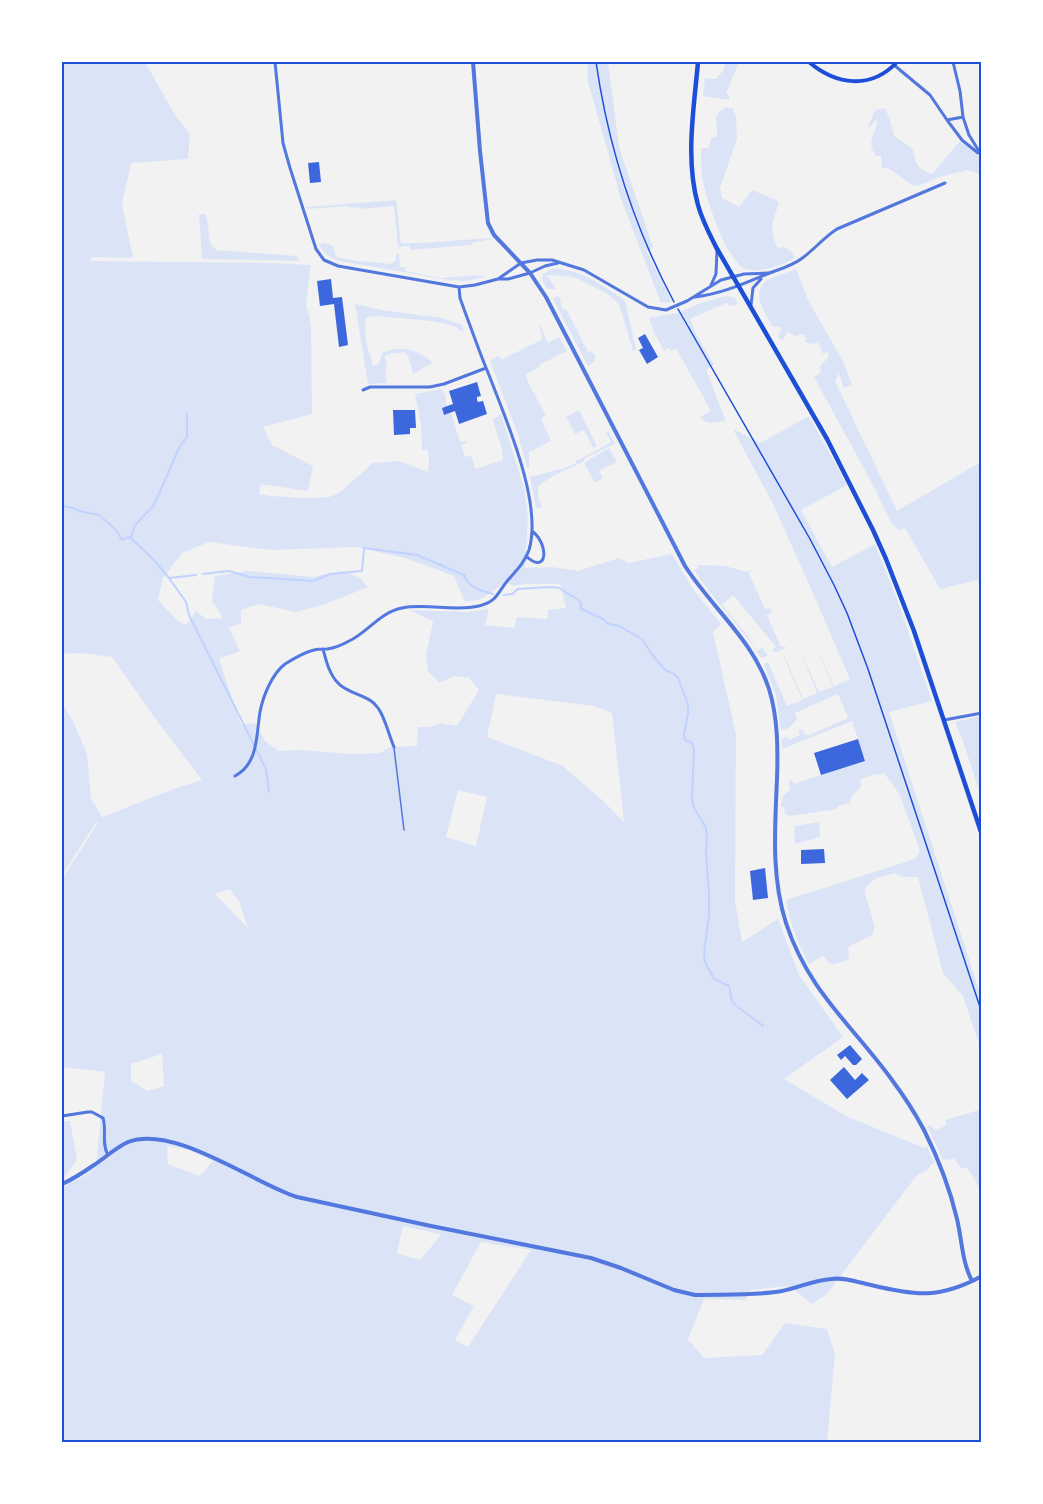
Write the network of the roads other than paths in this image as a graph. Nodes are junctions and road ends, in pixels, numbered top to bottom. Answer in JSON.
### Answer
{"nodes":[{"id":1,"x":275,"y":62,"type":"edge"},
{"id":2,"x":473,"y":62,"type":"edge"},
{"id":3,"x":698,"y":62,"type":"edge"},
{"id":4,"x":809,"y":62,"type":"edge"},
{"id":5,"x":953,"y":62,"type":"edge"},
{"id":6,"x":896,"y":63,"type":"edge"},
{"id":7,"x":963,"y":117,"type":"junction"},
{"id":8,"x":947,"y":120,"type":"junction"},
{"id":9,"x":978,"y":153,"type":"junction"},
{"id":10,"x":981,"y":156,"type":"edge"},
{"id":11,"x":945,"y":183,"type":"dead end"},
{"id":12,"x":717,"y":247,"type":"junction"},
{"id":13,"x":522,"y":263,"type":"junction"},
{"id":14,"x":558,"y":263,"type":"junction"},
{"id":15,"x":530,"y":273,"type":"junction"},
{"id":16,"x":769,"y":273,"type":"junction"},
{"id":17,"x":734,"y":276,"type":"junction"},
{"id":18,"x":764,"y":276,"type":"junction"},
{"id":19,"x":498,"y":279,"type":"junction"},
{"id":20,"x":710,"y":286,"type":"junction"},
{"id":21,"x":739,"y":286,"type":"junction"},
{"id":22,"x":459,"y":287,"type":"junction"},
{"id":23,"x":695,"y":297,"type":"junction"},
{"id":24,"x":750,"y":307,"type":"junction"},
{"id":25,"x":486,"y":368,"type":"junction"},
{"id":26,"x":363,"y":390,"type":"dead end"},
{"id":27,"x":531,"y":531,"type":"junction"},
{"id":28,"x":526,"y":556,"type":"junction"},
{"id":29,"x":323,"y":649,"type":"junction"},
{"id":30,"x":981,"y":713,"type":"edge"},
{"id":31,"x":944,"y":720,"type":"junction"},
{"id":32,"x":393,"y":747,"type":"joint"},
{"id":33,"x":235,"y":776,"type":"dead end"},
{"id":34,"x":404,"y":830,"type":"dead end"},
{"id":35,"x":981,"y":835,"type":"edge"},
{"id":36,"x":62,"y":1116,"type":"edge"},
{"id":37,"x":108,"y":1155,"type":"junction"},
{"id":38,"x":62,"y":1184,"type":"edge"},
{"id":39,"x":981,"y":1276,"type":"edge"},
{"id":40,"x":972,"y":1281,"type":"junction"}],
"edges":[{"from":1,"to":22,"type":"street"},
{"from":2,"to":13,"type":"street"},
{"from":3,"to":12,"type":"main road"},
{"from":4,"to":6,"type":"main road"},
{"from":5,"to":7,"type":"street"},
{"from":6,"to":8,"type":"street"},
{"from":7,"to":8,"type":"street"},
{"from":7,"to":9,"type":"street"},
{"from":8,"to":9,"type":"street"},
{"from":9,"to":10,"type":"street"},
{"from":11,"to":16,"type":"street"},
{"from":12,"to":17,"type":"main road"},
{"from":12,"to":20,"type":"street"},
{"from":13,"to":14,"type":"street"},
{"from":13,"to":15,"type":"street"},
{"from":13,"to":19,"type":"street"},
{"from":14,"to":15,"type":"street"},
{"from":14,"to":23,"type":"street"},
{"from":15,"to":19,"type":"street"},
{"from":15,"to":40,"type":"street"},
{"from":16,"to":17,"type":"street"},
{"from":16,"to":18,"type":"street"},
{"from":17,"to":20,"type":"street"},
{"from":17,"to":21,"type":"main road"},
{"from":18,"to":21,"type":"street"},
{"from":18,"to":24,"type":"street"},
{"from":19,"to":22,"type":"street"},
{"from":20,"to":23,"type":"street"},
{"from":21,"to":23,"type":"street"},
{"from":21,"to":24,"type":"main road"},
{"from":22,"to":25,"type":"street"},
{"from":24,"to":31,"type":"main road"},
{"from":25,"to":26,"type":"street"},
{"from":25,"to":27,"type":"street"},
{"from":27,"to":28,"type":"street"},
{"from":27,"to":28,"type":"street"},
{"from":28,"to":29,"type":"street"},
{"from":29,"to":32,"type":"street"},
{"from":29,"to":33,"type":"street"},
{"from":30,"to":31,"type":"street"},
{"from":31,"to":35,"type":"main road"},
{"from":32,"to":34,"type":"lane"},
{"from":36,"to":37,"type":"street"},
{"from":37,"to":38,"type":"street"},
{"from":37,"to":40,"type":"street"},
{"from":39,"to":40,"type":"street"}]}
